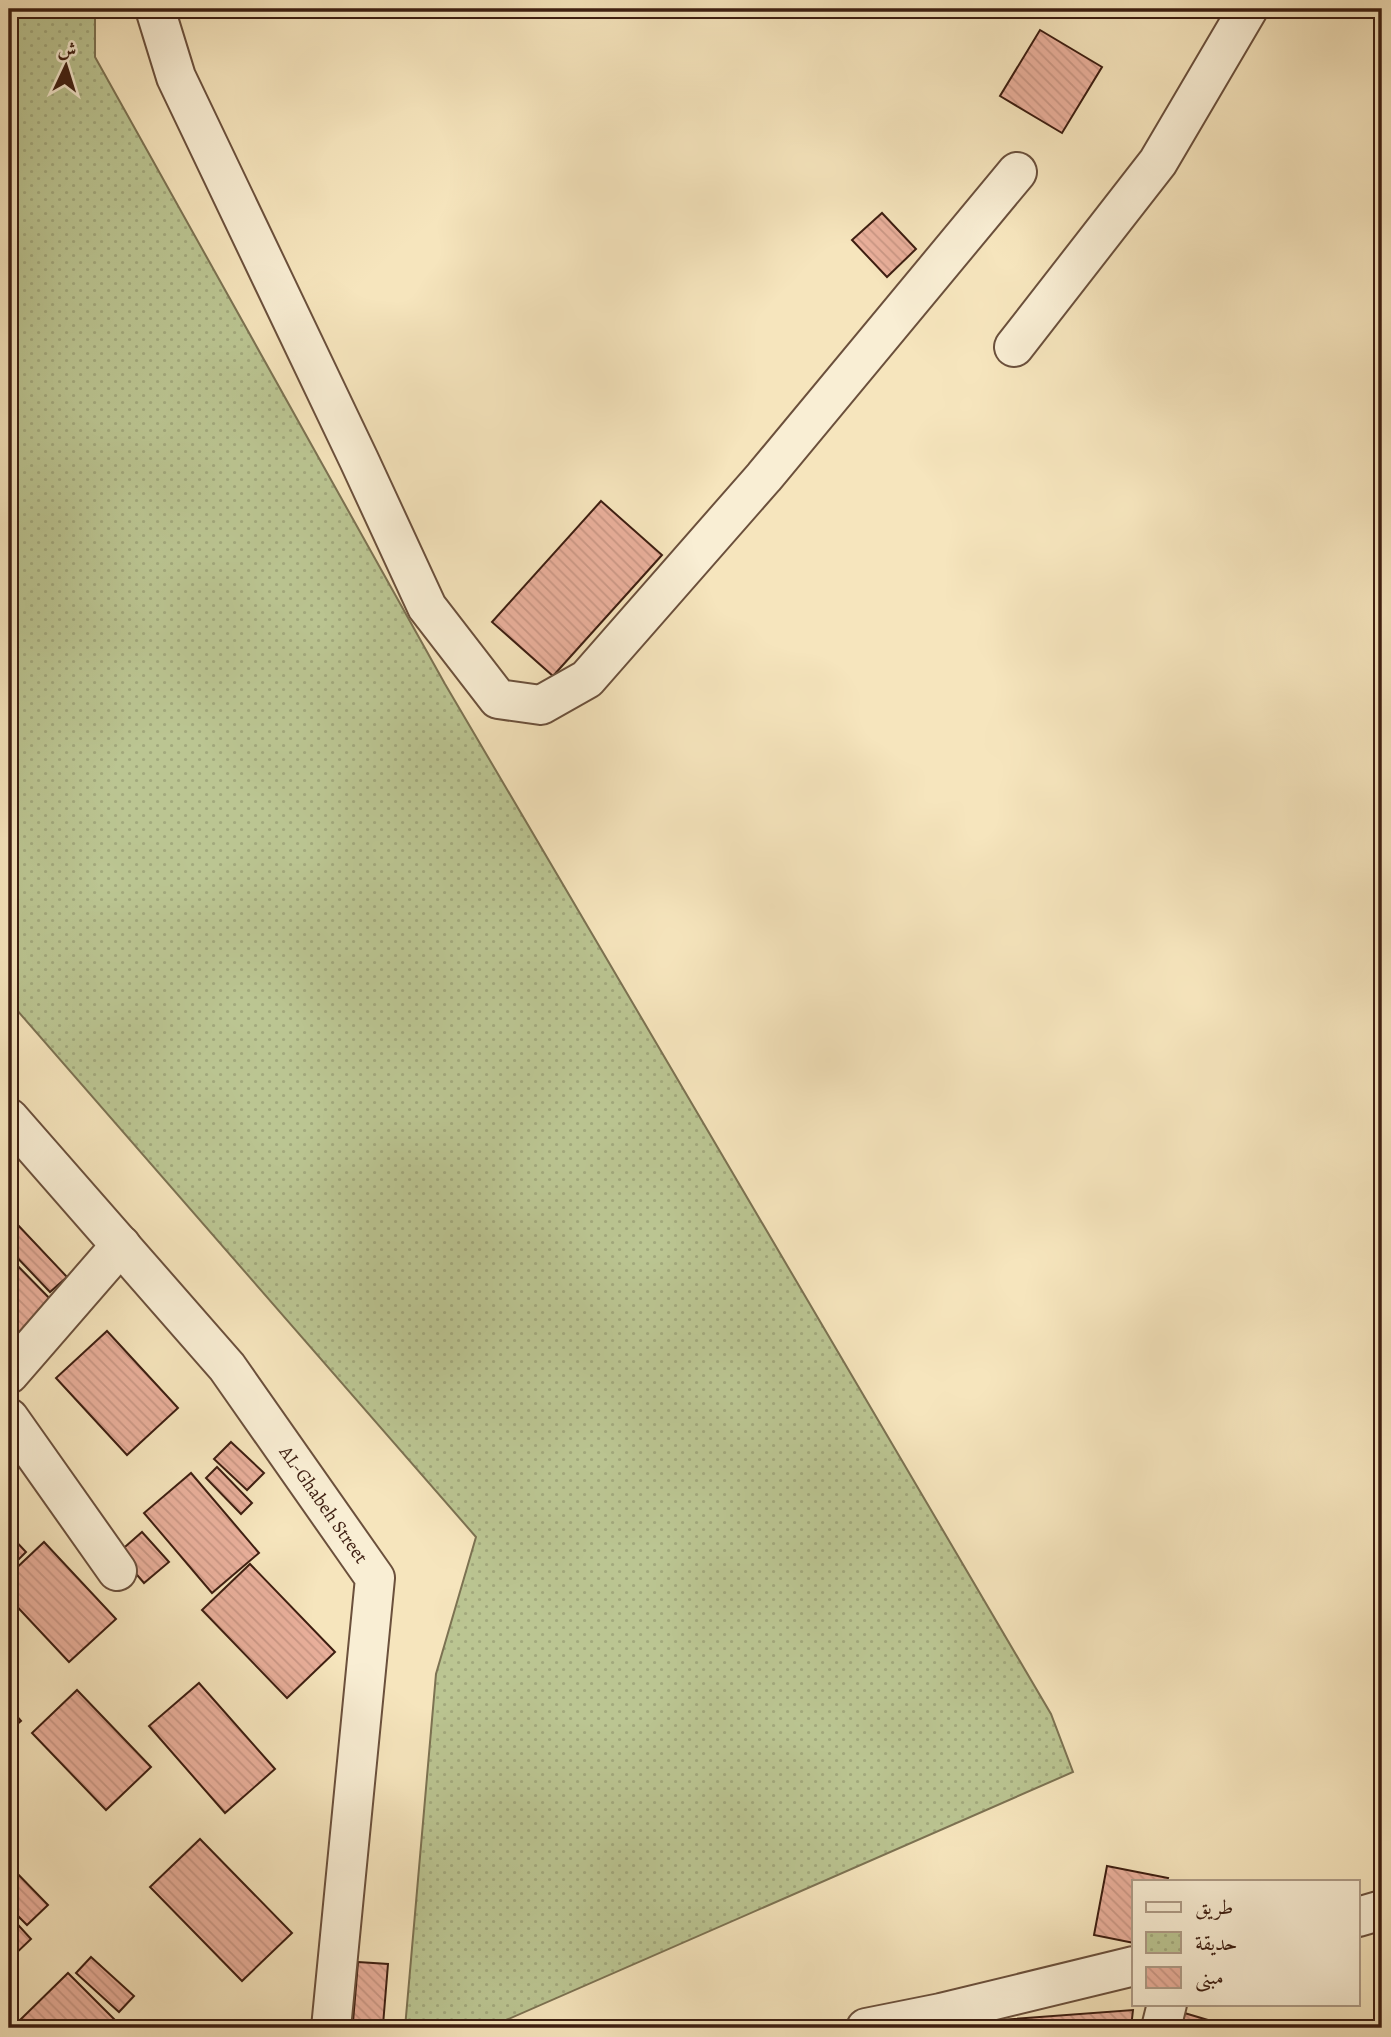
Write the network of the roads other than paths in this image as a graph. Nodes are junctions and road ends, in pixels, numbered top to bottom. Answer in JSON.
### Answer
{"nodes":[{"id":1,"x":155,"y":9,"type":"edge"},
{"id":2,"x":1248,"y":9,"type":"edge"},
{"id":3,"x":1017,"y":172,"type":"dead end"},
{"id":4,"x":1014,"y":347,"type":"dead end"},
{"id":5,"x":9,"y":1118,"type":"edge"},
{"id":6,"x":121,"y":1245,"type":"junction"},
{"id":7,"x":9,"y":1374,"type":"edge"},
{"id":8,"x":9,"y":1418,"type":"edge"},
{"id":9,"x":117,"y":1571,"type":"dead end"},
{"id":10,"x":1382,"y":1910,"type":"edge"},
{"id":11,"x":1360,"y":1916,"type":"edge"},
{"id":12,"x":1132,"y":1966,"type":"edge"},
{"id":13,"x":1166,"y":2006,"type":"edge"},
{"id":14,"x":331,"y":2028,"type":"edge"},
{"id":15,"x":866,"y":2028,"type":"edge"},
{"id":16,"x":1161,"y":2028,"type":"edge"}],
"edges":[{"from":1,"to":3,"type":"street"},
{"from":2,"to":4,"type":"street"},
{"from":5,"to":6,"type":"street","name":"AL-Ghabeh Street"},
{"from":6,"to":7,"type":"street"},
{"from":6,"to":14,"type":"street","name":"AL-Ghabeh Street"},
{"from":8,"to":9,"type":"street"},
{"from":10,"to":11,"type":"street"},
{"from":12,"to":15,"type":"street"},
{"from":13,"to":16,"type":"street"}]}
